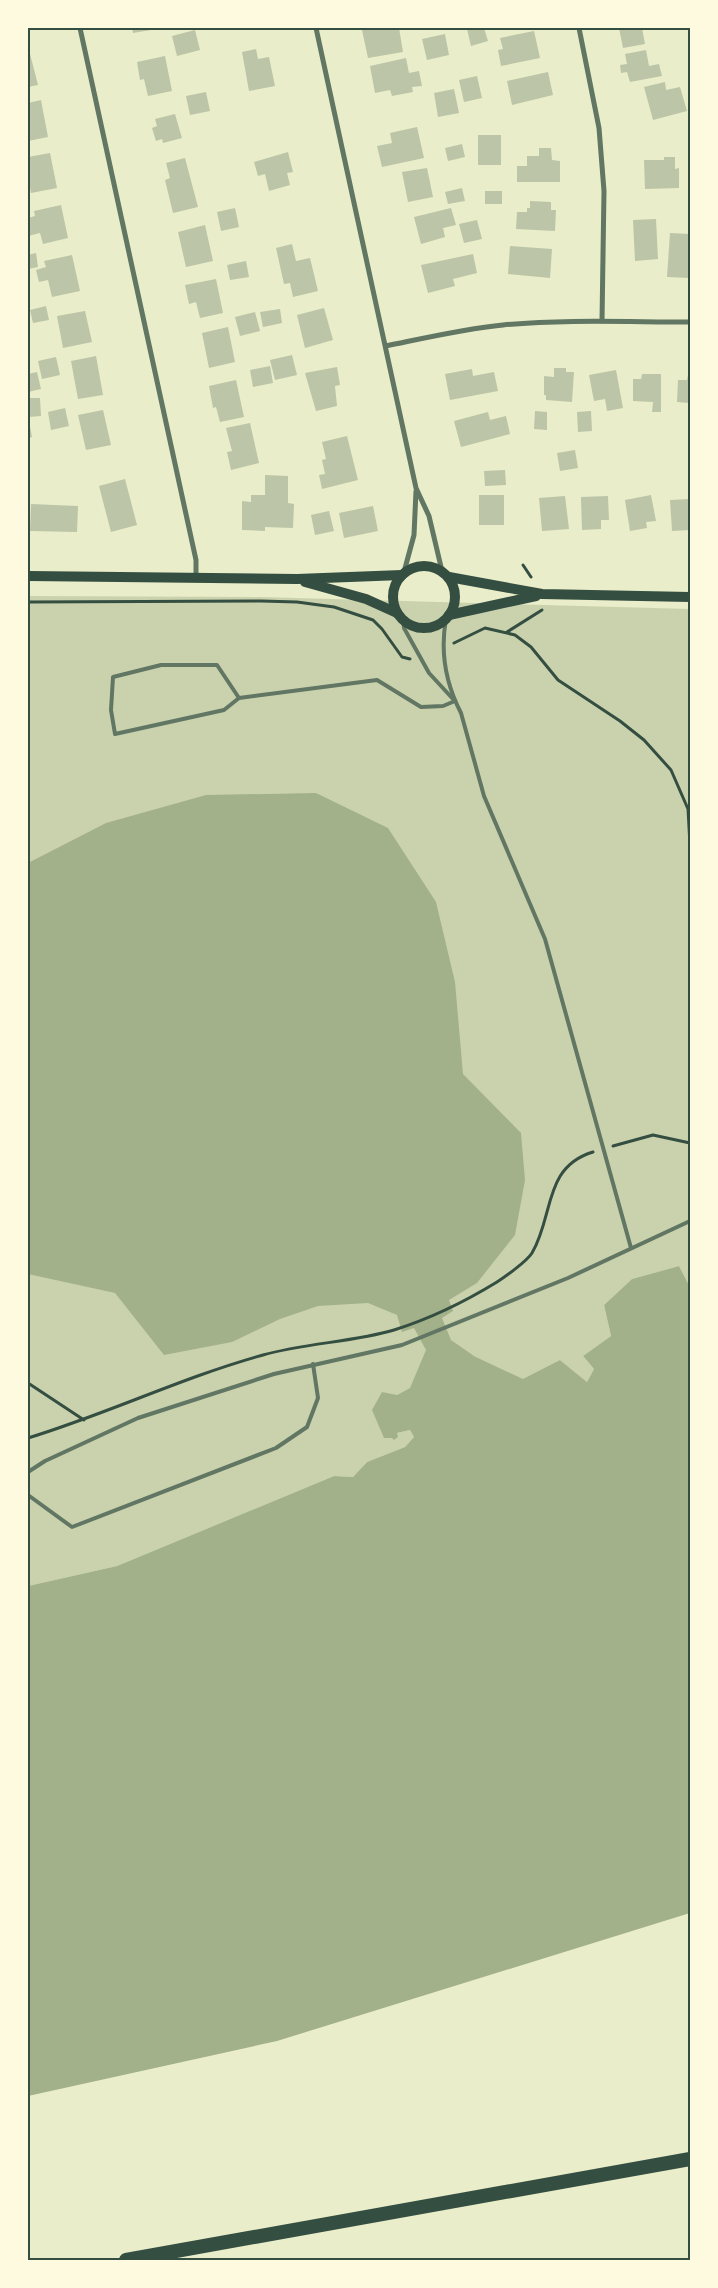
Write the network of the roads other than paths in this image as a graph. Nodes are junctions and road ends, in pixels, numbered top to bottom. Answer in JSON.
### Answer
{"nodes":[{"id":1,"x":80,"y":28,"type":"edge"},
{"id":2,"x":316,"y":28,"type":"edge"},
{"id":3,"x":579,"y":28,"type":"edge"},
{"id":4,"x":602,"y":322,"type":"junction"},
{"id":5,"x":690,"y":322,"type":"edge"},
{"id":6,"x":386,"y":346,"type":"junction"},
{"id":7,"x":416,"y":488,"type":"junction"},
{"id":8,"x":403,"y":574,"type":"junction"},
{"id":9,"x":445,"y":574,"type":"junction"},
{"id":10,"x":28,"y":576,"type":"edge"},
{"id":11,"x":196,"y":578,"type":"junction"},
{"id":12,"x":297,"y":579,"type":"junction"},
{"id":13,"x":542,"y":594,"type":"junction"},
{"id":14,"x":690,"y":596,"type":"edge"},
{"id":15,"x":400,"y":617,"type":"junction"},
{"id":16,"x":448,"y":617,"type":"junction"},
{"id":17,"x":239,"y":698,"type":"junction"},
{"id":18,"x":455,"y":701,"type":"junction"},
{"id":19,"x":690,"y":1221,"type":"edge"},
{"id":20,"x":631,"y":1248,"type":"junction"},
{"id":21,"x":313,"y":1364,"type":"junction"},
{"id":22,"x":28,"y":1472,"type":"edge"},
{"id":23,"x":28,"y":1495,"type":"edge"},
{"id":24,"x":690,"y":2159,"type":"edge"},
{"id":25,"x":126,"y":2260,"type":"edge"}],
"edges":[{"from":1,"to":11,"type":"street"},
{"from":2,"to":6,"type":"street"},
{"from":3,"to":4,"type":"street"},
{"from":4,"to":5,"type":"street"},
{"from":4,"to":6,"type":"street"},
{"from":6,"to":7,"type":"street"},
{"from":7,"to":8,"type":"street"},
{"from":7,"to":9,"type":"street"},
{"from":8,"to":9,"type":"main road"},
{"from":8,"to":12,"type":"main road"},
{"from":8,"to":15,"type":"main road"},
{"from":9,"to":13,"type":"main road"},
{"from":9,"to":16,"type":"main road"},
{"from":10,"to":11,"type":"main road"},
{"from":11,"to":12,"type":"main road"},
{"from":12,"to":15,"type":"main road"},
{"from":13,"to":14,"type":"main road"},
{"from":13,"to":16,"type":"main road"},
{"from":15,"to":16,"type":"main road"},
{"from":15,"to":18,"type":"lane"},
{"from":16,"to":18,"type":"lane"},
{"from":17,"to":17,"type":"lane"},
{"from":17,"to":18,"type":"lane"},
{"from":18,"to":20,"type":"lane"},
{"from":19,"to":20,"type":"lane"},
{"from":20,"to":21,"type":"lane"},
{"from":21,"to":22,"type":"lane"},
{"from":21,"to":23,"type":"lane"},
{"from":24,"to":25,"type":"highway"}]}
